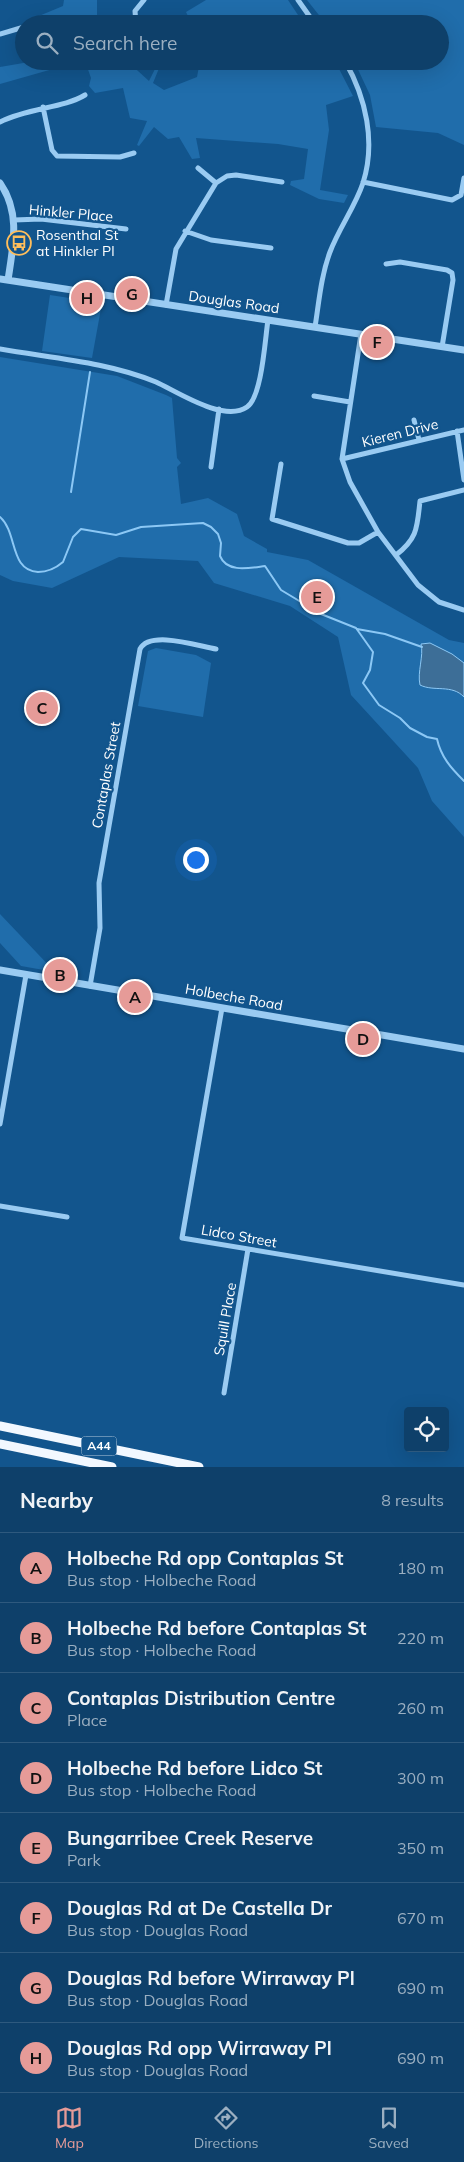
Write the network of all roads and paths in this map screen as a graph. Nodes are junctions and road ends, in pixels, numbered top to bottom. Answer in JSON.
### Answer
{"nodes":[{"id":1,"x":144,"y":0,"type":"edge"},
{"id":2,"x":298,"y":0,"type":"edge"},
{"id":3,"x":135,"y":15,"type":"edge"},
{"id":4,"x":309,"y":15,"type":"edge"},
{"id":5,"x":15,"y":30,"type":"edge"},
{"id":6,"x":0,"y":34,"type":"edge"},
{"id":7,"x":350,"y":70,"type":"edge"},
{"id":8,"x":85,"y":95,"type":"dead end"},
{"id":9,"x":43,"y":107,"type":"junction"},
{"id":10,"x":0,"y":122,"type":"edge"},
{"id":11,"x":134,"y":153,"type":"dead end"},
{"id":12,"x":198,"y":168,"type":"dead end"},
{"id":13,"x":464,"y":178,"type":"edge"},
{"id":14,"x":282,"y":182,"type":"dead end"},
{"id":15,"x":363,"y":182,"type":"junction"},
{"id":16,"x":0,"y":183,"type":"edge"},
{"id":17,"x":216,"y":183,"type":"junction"},
{"id":18,"x":14,"y":220,"type":"junction"},
{"id":19,"x":126,"y":229,"type":"dead end"},
{"id":20,"x":185,"y":231,"type":"junction"},
{"id":21,"x":271,"y":248,"type":"dead end"},
{"id":22,"x":386,"y":264,"type":"dead end"},
{"id":23,"x":0,"y":279,"type":"edge"},
{"id":24,"x":8,"y":280,"type":"junction"},
{"id":25,"x":166,"y":305,"type":"junction"},
{"id":26,"x":268,"y":320,"type":"junction"},
{"id":27,"x":315,"y":327,"type":"junction"},
{"id":28,"x":361,"y":334,"type":"junction"},
{"id":29,"x":442,"y":347,"type":"junction"},
{"id":30,"x":0,"y":350,"type":"edge"},
{"id":31,"x":464,"y":350,"type":"edge"},
{"id":32,"x":314,"y":396,"type":"dead end"},
{"id":33,"x":350,"y":402,"type":"junction"},
{"id":34,"x":219,"y":409,"type":"junction"},
{"id":35,"x":414,"y":420,"type":"dead end"},
{"id":36,"x":464,"y":430,"type":"edge"},
{"id":37,"x":457,"y":431,"type":"junction"},
{"id":38,"x":419,"y":440,"type":"junction"},
{"id":39,"x":342,"y":459,"type":"junction"},
{"id":40,"x":281,"y":464,"type":"dead end"},
{"id":41,"x":211,"y":467,"type":"dead end"},
{"id":42,"x":464,"y":480,"type":"edge"},
{"id":43,"x":464,"y":490,"type":"edge"},
{"id":44,"x":378,"y":532,"type":"junction"},
{"id":45,"x":396,"y":555,"type":"junction"},
{"id":46,"x":464,"y":602,"type":"edge"},
{"id":47,"x":463,"y":609,"type":"edge"},
{"id":48,"x":216,"y":649,"type":"dead end"},
{"id":49,"x":0,"y":970,"type":"edge"},
{"id":50,"x":26,"y":975,"type":"junction"},
{"id":51,"x":90,"y":986,"type":"junction"},
{"id":52,"x":222,"y":1008,"type":"junction"},
{"id":53,"x":464,"y":1049,"type":"edge"},
{"id":54,"x":0,"y":1124,"type":"edge"},
{"id":55,"x":0,"y":1206,"type":"edge"},
{"id":56,"x":67,"y":1218,"type":"dead end"},
{"id":57,"x":248,"y":1249,"type":"junction"},
{"id":58,"x":464,"y":1286,"type":"edge"},
{"id":59,"x":224,"y":1393,"type":"dead end"},
{"id":60,"x":0,"y":1426,"type":"edge"},
{"id":61,"x":0,"y":1444,"type":"edge"},
{"id":62,"x":112,"y":1467,"type":"edge"},
{"id":63,"x":199,"y":1467,"type":"edge"}],
"edges":[{"from":1,"to":3,"type":"street"},
{"from":2,"to":4,"type":"street"},
{"from":5,"to":6,"type":"street"},
{"from":7,"to":15,"type":"street"},
{"from":8,"to":9,"type":"street"},
{"from":9,"to":10,"type":"street"},
{"from":9,"to":11,"type":"street"},
{"from":12,"to":17,"type":"street"},
{"from":13,"to":15,"type":"street"},
{"from":14,"to":17,"type":"street"},
{"from":15,"to":27,"type":"street"},
{"from":16,"to":18,"type":"street"},
{"from":17,"to":20,"type":"street"},
{"from":18,"to":19,"type":"street","name":"Hinkler Place"},
{"from":18,"to":24,"type":"street"},
{"from":20,"to":21,"type":"street"},
{"from":20,"to":25,"type":"street"},
{"from":22,"to":29,"type":"street"},
{"from":23,"to":24,"type":"street","name":"Douglas Road"},
{"from":24,"to":25,"type":"street","name":"Douglas Road"},
{"from":25,"to":26,"type":"street","name":"Douglas Road"},
{"from":26,"to":27,"type":"street","name":"Douglas Road"},
{"from":26,"to":34,"type":"street"},
{"from":27,"to":28,"type":"street","name":"Douglas Road"},
{"from":28,"to":29,"type":"street","name":"Douglas Road"},
{"from":28,"to":33,"type":"street"},
{"from":29,"to":31,"type":"street","name":"Douglas Road"},
{"from":30,"to":34,"type":"street"},
{"from":32,"to":33,"type":"street"},
{"from":33,"to":39,"type":"street"},
{"from":34,"to":41,"type":"street"},
{"from":35,"to":38,"type":"street"},
{"from":36,"to":37,"type":"street","name":"Kieren Drive"},
{"from":37,"to":38,"type":"street","name":"Kieren Drive"},
{"from":37,"to":42,"type":"street"},
{"from":38,"to":39,"type":"street","name":"Kieren Drive"},
{"from":39,"to":44,"type":"street"},
{"from":40,"to":44,"type":"street"},
{"from":43,"to":45,"type":"street"},
{"from":44,"to":45,"type":"street"},
{"from":45,"to":47,"type":"street"},
{"from":46,"to":47,"type":"street"},
{"from":48,"to":51,"type":"street","name":"Contaplas Street"},
{"from":49,"to":50,"type":"street","name":"Holbeche Road"},
{"from":50,"to":51,"type":"street","name":"Holbeche Road"},
{"from":50,"to":54,"type":"street"},
{"from":51,"to":52,"type":"street","name":"Holbeche Road"},
{"from":52,"to":53,"type":"street","name":"Holbeche Road"},
{"from":52,"to":57,"type":"street","name":"Lidco Street"},
{"from":55,"to":56,"type":"street"},
{"from":57,"to":58,"type":"street","name":"Lidco Street"},
{"from":57,"to":59,"type":"street","name":"Squill Place"},
{"from":60,"to":63,"type":"highway","number":"A44"},
{"from":61,"to":62,"type":"highway","number":"A44"}]}
